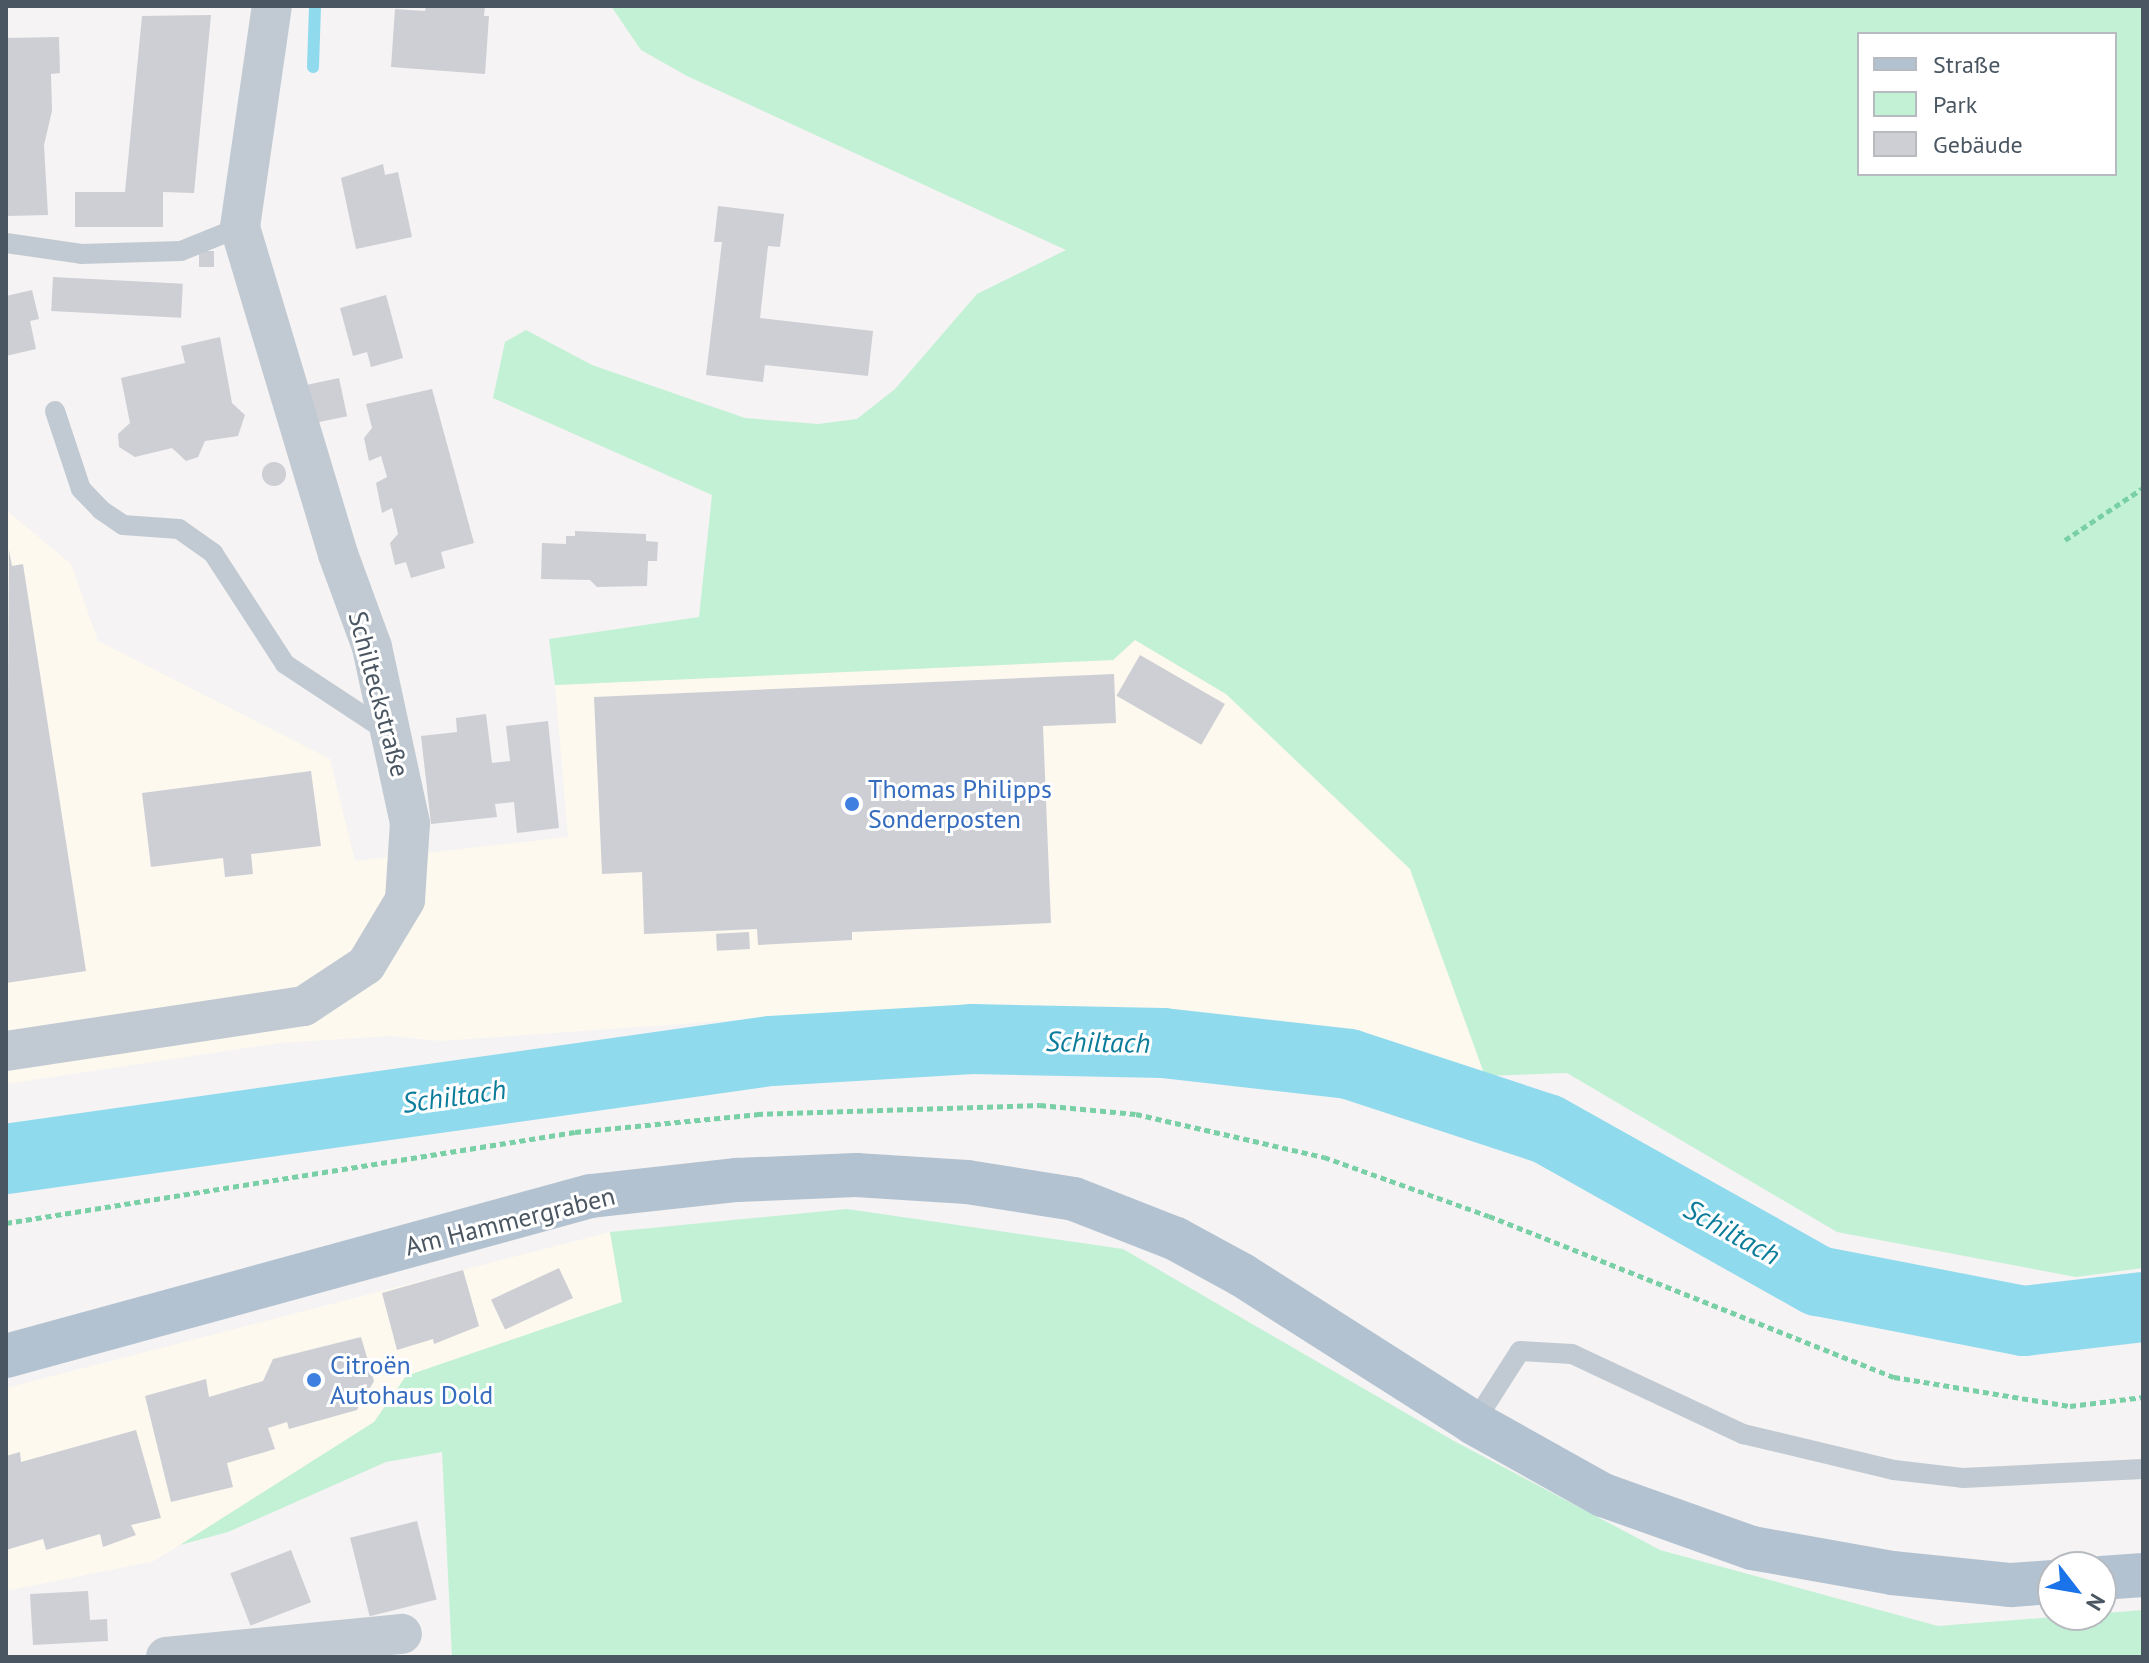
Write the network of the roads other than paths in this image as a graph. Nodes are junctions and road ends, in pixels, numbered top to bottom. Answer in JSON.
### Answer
{"nodes":[{"id":1,"x":272,"y":6,"type":"edge"},
{"id":2,"x":240,"y":227,"type":"junction"},
{"id":3,"x":6,"y":243,"type":"edge"},
{"id":4,"x":55,"y":411,"type":"dead end"},
{"id":5,"x":394,"y":735,"type":"junction"},
{"id":6,"x":6,"y":1051,"type":"edge"},
{"id":7,"x":6,"y":1356,"type":"edge"},
{"id":8,"x":1474,"y":1423,"type":"junction"},
{"id":9,"x":2143,"y":1469,"type":"edge"},
{"id":10,"x":2143,"y":1575,"type":"edge"},
{"id":11,"x":2117,"y":1577,"type":"edge"},
{"id":12,"x":2037,"y":1583,"type":"edge"},
{"id":13,"x":402,"y":1634,"type":"dead end"},
{"id":14,"x":166,"y":1657,"type":"edge"}],
"edges":[{"from":1,"to":2,"type":"street","name":"Schilteckstraße"},
{"from":2,"to":3,"type":"lane"},
{"from":2,"to":5,"type":"street","name":"Schilteckstraße"},
{"from":4,"to":5,"type":"lane"},
{"from":5,"to":6,"type":"street","name":"Schilteckstraße"},
{"from":7,"to":8,"type":"main road","name":"Am Hammergraben"},
{"from":8,"to":9,"type":"lane"},
{"from":8,"to":12,"type":"main road","name":"Am Hammergraben"},
{"from":10,"to":11,"type":"main road"},
{"from":13,"to":14,"type":"street"}]}
